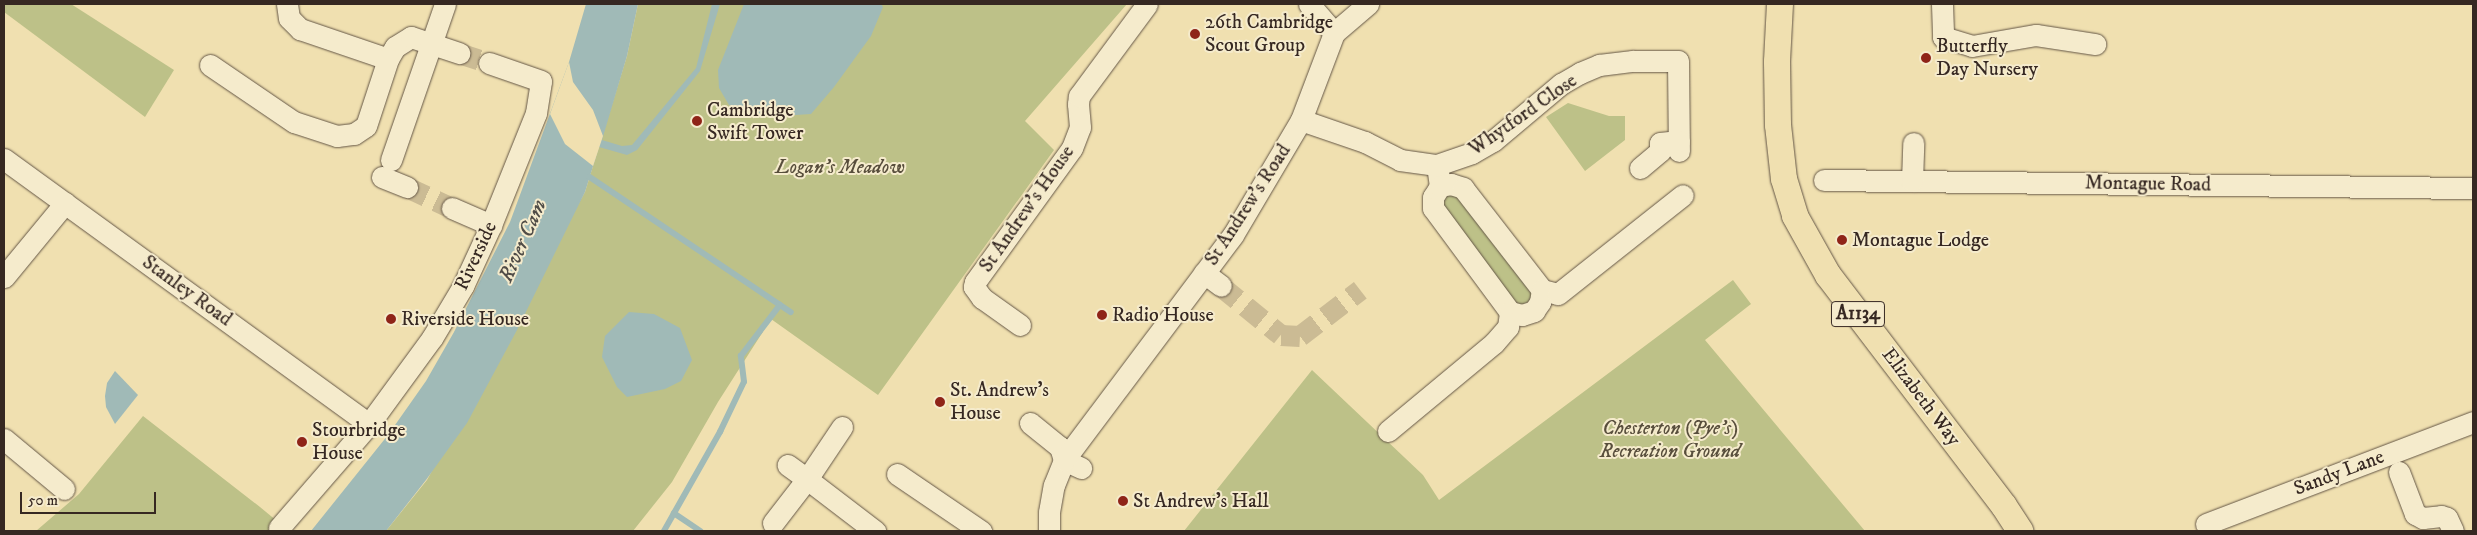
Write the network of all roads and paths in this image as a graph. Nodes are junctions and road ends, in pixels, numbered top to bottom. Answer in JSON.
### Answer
{"nodes":[{"id":1,"x":287,"y":4,"type":"edge"},
{"id":2,"x":445,"y":4,"type":"edge"},
{"id":3,"x":1147,"y":4,"type":"edge"},
{"id":4,"x":1309,"y":4,"type":"edge"},
{"id":5,"x":1368,"y":4,"type":"edge"},
{"id":6,"x":1770,"y":4,"type":"edge"},
{"id":7,"x":1780,"y":4,"type":"edge"},
{"id":8,"x":1942,"y":4,"type":"edge"},
{"id":9,"x":1334,"y":33,"type":"junction"},
{"id":10,"x":431,"y":43,"type":"junction"},
{"id":11,"x":2095,"y":44,"type":"dead end"},
{"id":12,"x":459,"y":53,"type":"tunnel mouth"},
{"id":13,"x":388,"y":59,"type":"junction"},
{"id":14,"x":1777,"y":62,"type":"junction"},
{"id":15,"x":489,"y":64,"type":"tunnel mouth"},
{"id":16,"x":210,"y":65,"type":"dead end"},
{"id":17,"x":1301,"y":120,"type":"junction"},
{"id":18,"x":1913,"y":143,"type":"dead end"},
{"id":19,"x":4,"y":159,"type":"edge"},
{"id":20,"x":1437,"y":165,"type":"junction"},
{"id":21,"x":1640,"y":168,"type":"dead end"},
{"id":22,"x":1824,"y":180,"type":"dead end"},
{"id":23,"x":1912,"y":181,"type":"junction"},
{"id":24,"x":1440,"y":186,"type":"junction"},
{"id":25,"x":407,"y":187,"type":"tunnel mouth"},
{"id":26,"x":2473,"y":188,"type":"edge"},
{"id":27,"x":1683,"y":195,"type":"dead end"},
{"id":28,"x":65,"y":203,"type":"junction"},
{"id":29,"x":452,"y":208,"type":"tunnel mouth"},
{"id":30,"x":492,"y":225,"type":"junction"},
{"id":31,"x":1204,"y":273,"type":"junction"},
{"id":32,"x":4,"y":277,"type":"edge"},
{"id":33,"x":1221,"y":286,"type":"tunnel mouth"},
{"id":34,"x":1542,"y":290,"type":"junction"},
{"id":35,"x":1510,"y":312,"type":"junction"},
{"id":36,"x":1020,"y":325,"type":"dead end"},
{"id":37,"x":2473,"y":422,"type":"edge"},
{"id":38,"x":1030,"y":423,"type":"dead end"},
{"id":39,"x":369,"y":424,"type":"junction"},
{"id":40,"x":842,"y":427,"type":"dead end"},
{"id":41,"x":1388,"y":432,"type":"dead end"},
{"id":42,"x":4,"y":439,"type":"edge"},
{"id":43,"x":1073,"y":464,"type":"junction"},
{"id":44,"x":788,"y":465,"type":"dead end"},
{"id":45,"x":2398,"y":472,"type":"dead end"},
{"id":46,"x":897,"y":474,"type":"dead end"},
{"id":47,"x":807,"y":478,"type":"junction"},
{"id":48,"x":64,"y":489,"type":"dead end"},
{"id":49,"x":772,"y":523,"type":"dead end"},
{"id":50,"x":2206,"y":524,"type":"dead end"},
{"id":51,"x":279,"y":528,"type":"dead end"},
{"id":52,"x":875,"y":531,"type":"edge"},
{"id":53,"x":981,"y":531,"type":"edge"},
{"id":54,"x":1049,"y":531,"type":"edge"},
{"id":55,"x":2020,"y":531,"type":"edge"},
{"id":56,"x":2453,"y":531,"type":"edge"}],
"edges":[{"from":1,"to":13,"type":"street"},
{"from":2,"to":10,"type":"street"},
{"from":3,"to":36,"type":"street","name":"St Andrew's House"},
{"from":4,"to":9,"type":"street"},
{"from":5,"to":9,"type":"street","name":"St Andrew's Road"},
{"from":6,"to":14,"type":"main road","name":"Elizabeth Way","number":"A1134"},
{"from":7,"to":14,"type":"main road","name":"Elizabeth Way","number":"A1134"},
{"from":8,"to":11,"type":"street"},
{"from":9,"to":17,"type":"street","name":"St Andrew's Road"},
{"from":10,"to":12,"type":"street"},
{"from":10,"to":13,"type":"street"},
{"from":10,"to":25,"type":"street"},
{"from":13,"to":16,"type":"street"},
{"from":14,"to":55,"type":"main road","name":"Elizabeth Way","number":"A1134"},
{"from":15,"to":30,"type":"street","name":"Riverside"},
{"from":17,"to":20,"type":"street"},
{"from":17,"to":31,"type":"street","name":"St Andrew's Road"},
{"from":18,"to":23,"type":"street"},
{"from":19,"to":28,"type":"street","name":"Stanley Road"},
{"from":20,"to":21,"type":"street","name":"Whytford Close"},
{"from":20,"to":24,"type":"street"},
{"from":22,"to":23,"type":"street","name":"Montague Road"},
{"from":23,"to":26,"type":"street","name":"Montague Road"},
{"from":24,"to":34,"type":"street"},
{"from":24,"to":35,"type":"street"},
{"from":27,"to":34,"type":"street"},
{"from":28,"to":32,"type":"street"},
{"from":28,"to":39,"type":"street","name":"Stanley Road"},
{"from":29,"to":30,"type":"street"},
{"from":30,"to":39,"type":"street","name":"Riverside"},
{"from":31,"to":33,"type":"street"},
{"from":31,"to":43,"type":"street","name":"St Andrew's Road"},
{"from":34,"to":35,"type":"street"},
{"from":35,"to":41,"type":"street"},
{"from":37,"to":50,"type":"street","name":"Sandy Lane"},
{"from":38,"to":43,"type":"street"},
{"from":39,"to":51,"type":"street","name":"Riverside"},
{"from":40,"to":47,"type":"street"},
{"from":42,"to":48,"type":"street"},
{"from":43,"to":54,"type":"street","name":"St Andrew's Road"},
{"from":44,"to":47,"type":"street"},
{"from":45,"to":56,"type":"street"},
{"from":46,"to":53,"type":"street"},
{"from":47,"to":49,"type":"street"},
{"from":47,"to":52,"type":"street"}]}
